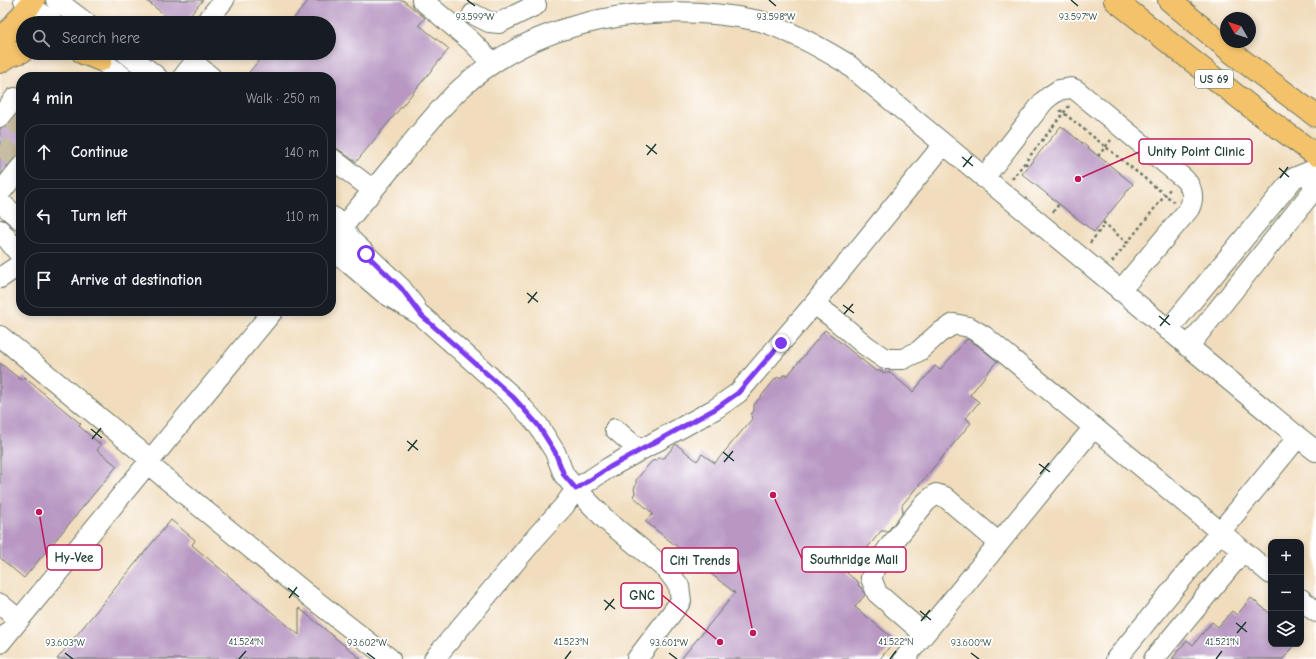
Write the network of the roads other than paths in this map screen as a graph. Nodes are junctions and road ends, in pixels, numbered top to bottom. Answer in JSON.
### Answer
{"nodes":[{"id":1,"x":56,"y":0,"type":"edge"},
{"id":2,"x":224,"y":0,"type":"edge"},
{"id":3,"x":422,"y":0,"type":"edge"},
{"id":4,"x":1115,"y":0,"type":"edge"},
{"id":5,"x":1168,"y":0,"type":"edge"},
{"id":6,"x":29,"y":2,"type":"edge"},
{"id":7,"x":653,"y":4,"type":"edge"},
{"id":8,"x":536,"y":5,"type":"dead end"},
{"id":9,"x":624,"y":6,"type":"edge"},
{"id":10,"x":716,"y":6,"type":"edge"},
{"id":11,"x":473,"y":14,"type":"dead end"},
{"id":12,"x":19,"y":16,"type":"edge"},
{"id":13,"x":45,"y":16,"type":"edge"},
{"id":14,"x":77,"y":16,"type":"edge"},
{"id":15,"x":210,"y":16,"type":"edge"},
{"id":16,"x":16,"y":20,"type":"edge"},
{"id":17,"x":0,"y":42,"type":"edge"},
{"id":18,"x":16,"y":53,"type":"edge"},
{"id":19,"x":99,"y":60,"type":"edge"},
{"id":20,"x":135,"y":60,"type":"edge"},
{"id":21,"x":0,"y":62,"type":"edge"},
{"id":22,"x":493,"y":63,"type":"junction"},
{"id":23,"x":191,"y":64,"type":"edge"},
{"id":24,"x":116,"y":72,"type":"edge"},
{"id":25,"x":151,"y":72,"type":"edge"},
{"id":26,"x":203,"y":72,"type":"edge"},
{"id":27,"x":1316,"y":116,"type":"edge"},
{"id":28,"x":944,"y":144,"type":"junction"},
{"id":29,"x":1316,"y":155,"type":"edge"},
{"id":30,"x":336,"y":162,"type":"edge"},
{"id":31,"x":16,"y":166,"type":"edge"},
{"id":32,"x":1316,"y":169,"type":"edge"},
{"id":33,"x":984,"y":178,"type":"junction"},
{"id":34,"x":3,"y":184,"type":"edge"},
{"id":35,"x":373,"y":190,"type":"junction"},
{"id":36,"x":0,"y":202,"type":"edge"},
{"id":37,"x":16,"y":216,"type":"edge"},
{"id":38,"x":336,"y":227,"type":"edge"},
{"id":39,"x":336,"y":229,"type":"edge"},
{"id":40,"x":0,"y":230,"type":"edge"},
{"id":41,"x":16,"y":250,"type":"edge"},
{"id":42,"x":336,"y":252,"type":"edge"},
{"id":43,"x":16,"y":267,"type":"edge"},
{"id":44,"x":1215,"y":272,"type":"junction"},
{"id":45,"x":0,"y":278,"type":"edge"},
{"id":46,"x":1235,"y":288,"type":"junction"},
{"id":47,"x":1120,"y":290,"type":"junction"},
{"id":48,"x":814,"y":304,"type":"junction"},
{"id":49,"x":269,"y":316,"type":"edge"},
{"id":50,"x":422,"y":316,"type":"junction"},
{"id":51,"x":1168,"y":330,"type":"junction"},
{"id":52,"x":0,"y":336,"type":"edge"},
{"id":53,"x":1188,"y":347,"type":"junction"},
{"id":54,"x":1094,"y":427,"type":"junction"},
{"id":55,"x":615,"y":429,"type":"dead end"},
{"id":56,"x":1298,"y":437,"type":"junction"},
{"id":57,"x":639,"y":450,"type":"junction"},
{"id":58,"x":1316,"y":451,"type":"edge"},
{"id":59,"x":149,"y":462,"type":"junction"},
{"id":60,"x":576,"y":489,"type":"junction"},
{"id":61,"x":1220,"y":532,"type":"junction"},
{"id":62,"x":999,"y":543,"type":"junction"},
{"id":63,"x":1243,"y":551,"type":"junction"},
{"id":64,"x":1268,"y":572,"type":"edge"},
{"id":65,"x":1304,"y":602,"type":"edge"},
{"id":66,"x":0,"y":604,"type":"edge"},
{"id":67,"x":1316,"y":612,"type":"edge"},
{"id":68,"x":19,"y":620,"type":"junction"},
{"id":69,"x":924,"y":634,"type":"junction"},
{"id":70,"x":0,"y":643,"type":"edge"},
{"id":71,"x":390,"y":659,"type":"edge"},
{"id":72,"x":434,"y":659,"type":"edge"},
{"id":73,"x":636,"y":659,"type":"edge"},
{"id":74,"x":904,"y":659,"type":"edge"},
{"id":75,"x":1116,"y":659,"type":"edge"},
{"id":76,"x":1154,"y":659,"type":"edge"}],
"edges":[{"from":1,"to":14,"type":"lane"},
{"from":2,"to":15,"type":"lane"},
{"from":3,"to":22,"type":"lane"},
{"from":4,"to":29,"type":"main road","number":"US 69"},
{"from":5,"to":27,"type":"main road","number":"US 69"},
{"from":6,"to":12,"type":"main road"},
{"from":6,"to":13,"type":"lane"},
{"from":7,"to":9,"type":"lane"},
{"from":7,"to":10,"type":"lane"},
{"from":8,"to":11,"type":"lane"},
{"from":9,"to":22,"type":"lane"},
{"from":10,"to":28,"type":"lane"},
{"from":16,"to":17,"type":"main road"},
{"from":18,"to":21,"type":"main road"},
{"from":19,"to":24,"type":"lane"},
{"from":20,"to":25,"type":"lane"},
{"from":22,"to":35,"type":"lane"},
{"from":23,"to":26,"type":"lane"},
{"from":28,"to":33,"type":"lane"},
{"from":28,"to":48,"type":"lane"},
{"from":30,"to":35,"type":"lane"},
{"from":31,"to":34,"type":"lane"},
{"from":32,"to":44,"type":"lane"},
{"from":32,"to":46,"type":"lane"},
{"from":33,"to":47,"type":"lane"},
{"from":33,"to":47,"type":"lane"},
{"from":35,"to":38,"type":"lane"},
{"from":36,"to":37,"type":"lane"},
{"from":39,"to":50,"type":"lane"},
{"from":40,"to":41,"type":"lane"},
{"from":42,"to":50,"type":"lane"},
{"from":43,"to":45,"type":"lane"},
{"from":44,"to":46,"type":"lane"},
{"from":44,"to":51,"type":"lane"},
{"from":46,"to":53,"type":"lane"},
{"from":47,"to":51,"type":"lane"},
{"from":48,"to":54,"type":"lane"},
{"from":48,"to":57,"type":"lane"},
{"from":49,"to":59,"type":"lane"},
{"from":50,"to":60,"type":"lane"},
{"from":51,"to":53,"type":"lane"},
{"from":52,"to":59,"type":"lane"},
{"from":53,"to":56,"type":"lane"},
{"from":54,"to":61,"type":"lane"},
{"from":54,"to":62,"type":"lane"},
{"from":55,"to":57,"type":"lane"},
{"from":56,"to":58,"type":"lane"},
{"from":56,"to":61,"type":"lane"},
{"from":57,"to":60,"type":"lane"},
{"from":59,"to":68,"type":"lane"},
{"from":59,"to":71,"type":"lane"},
{"from":60,"to":72,"type":"lane"},
{"from":60,"to":73,"type":"lane"},
{"from":61,"to":63,"type":"lane"},
{"from":61,"to":75,"type":"lane"},
{"from":62,"to":69,"type":"lane"},
{"from":62,"to":69,"type":"lane"},
{"from":63,"to":64,"type":"lane"},
{"from":63,"to":76,"type":"lane"},
{"from":65,"to":67,"type":"lane"},
{"from":66,"to":68,"type":"lane"},
{"from":68,"to":70,"type":"lane"},
{"from":69,"to":74,"type":"lane"}]}
